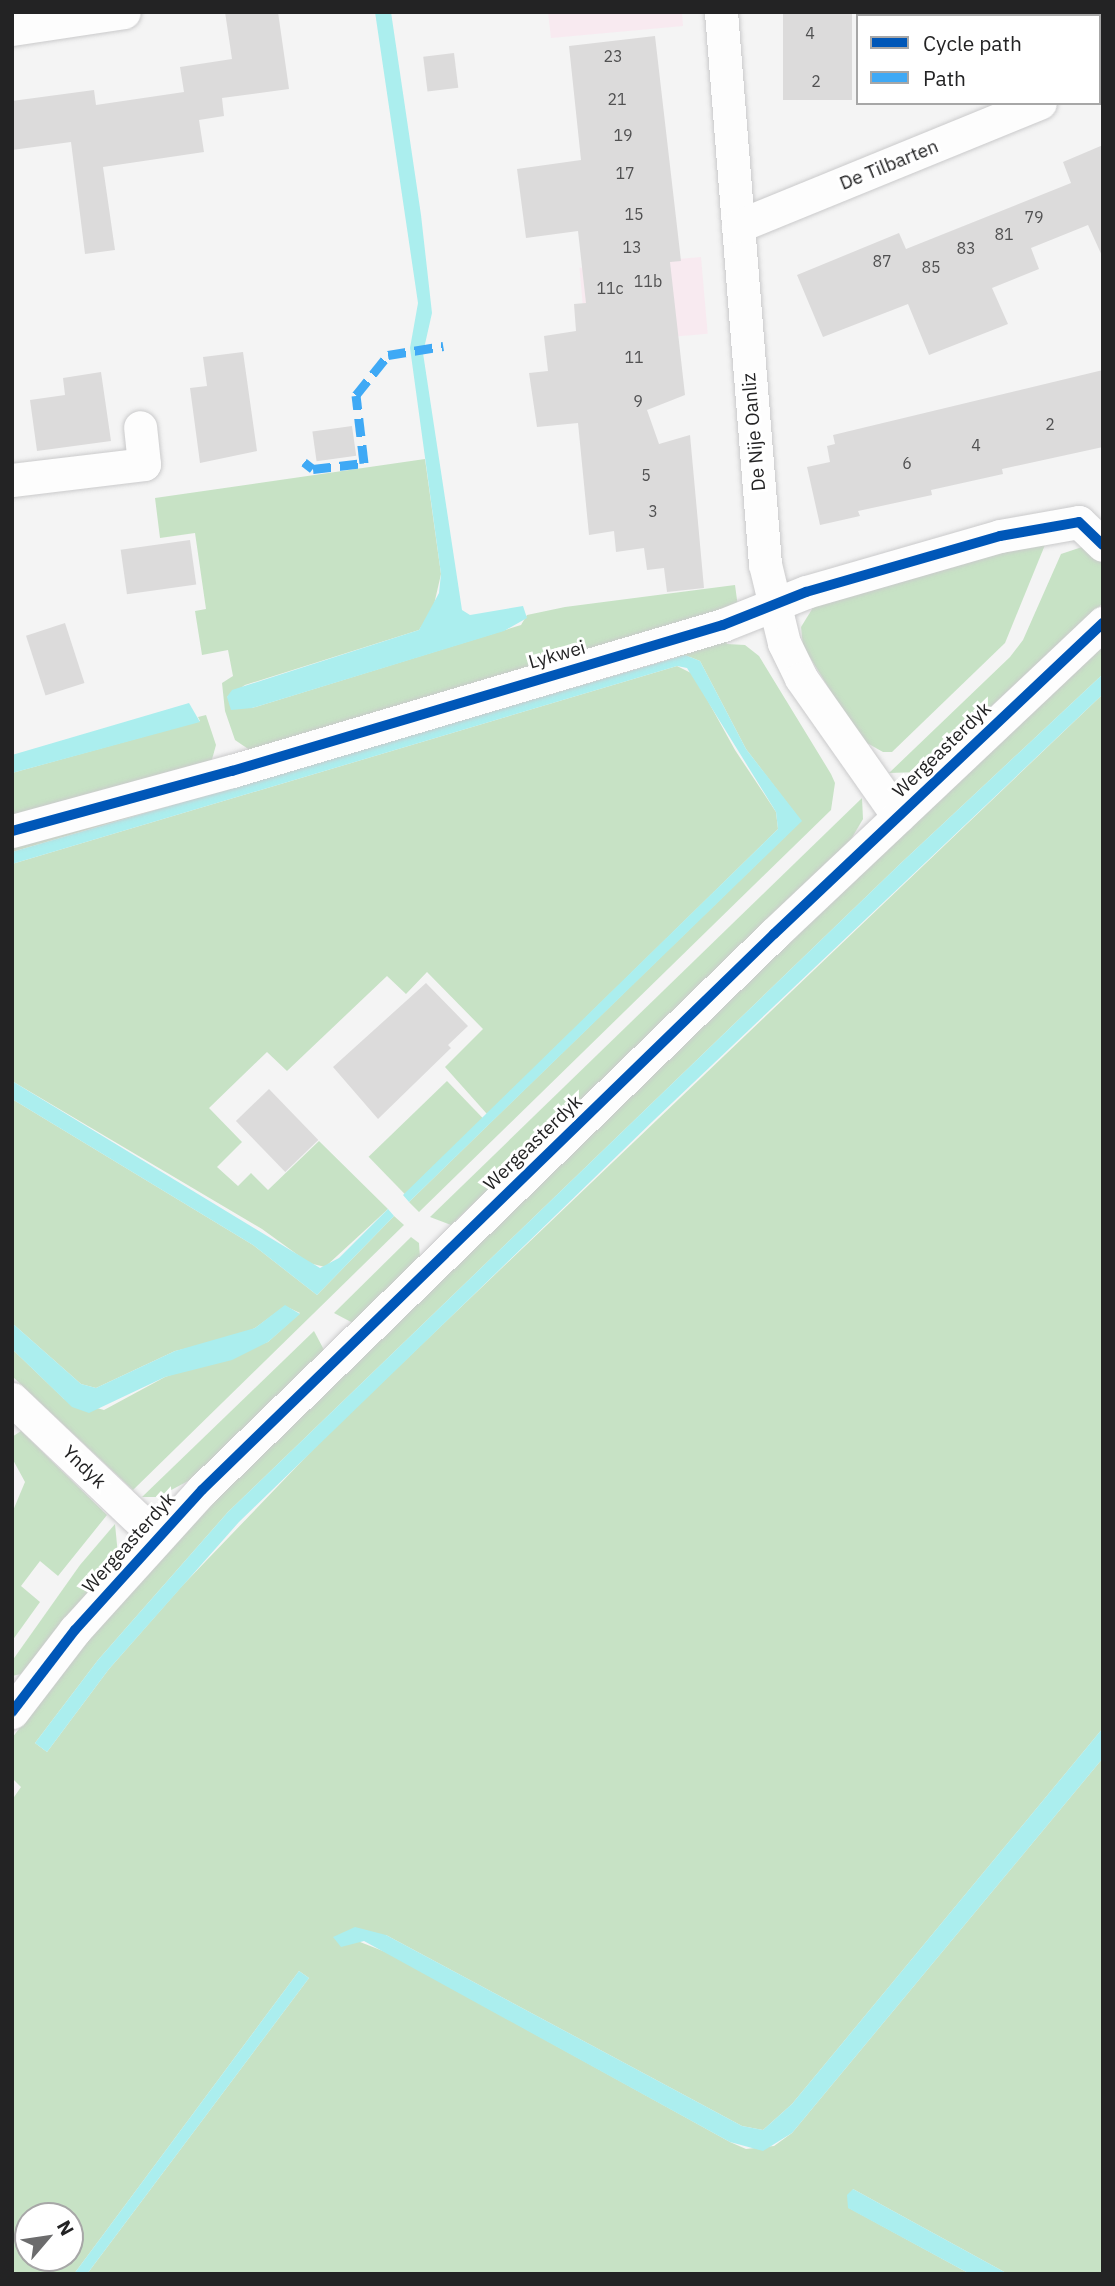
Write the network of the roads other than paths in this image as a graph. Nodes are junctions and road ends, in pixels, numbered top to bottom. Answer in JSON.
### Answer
{"nodes":[{"id":1,"x":124,"y":12,"type":"edge"},
{"id":2,"x":721,"y":12,"type":"edge"},
{"id":3,"x":12,"y":29,"type":"edge"},
{"id":4,"x":1035,"y":105,"type":"edge"},
{"id":5,"x":738,"y":226,"type":"junction"},
{"id":6,"x":140,"y":427,"type":"dead end"},
{"id":7,"x":12,"y":480,"type":"edge"},
{"id":8,"x":1103,"y":545,"type":"edge"},
{"id":9,"x":774,"y":606,"type":"junction"},
{"id":10,"x":1103,"y":623,"type":"edge"},
{"id":11,"x":898,"y":816,"type":"junction"},
{"id":12,"x":12,"y":831,"type":"edge"},
{"id":13,"x":12,"y":1399,"type":"edge"},
{"id":14,"x":156,"y":1536,"type":"junction"},
{"id":15,"x":12,"y":1712,"type":"edge"}],
"edges":[{"from":1,"to":3,"type":"street"},
{"from":2,"to":5,"type":"street","name":"De Nije Oanliz"},
{"from":4,"to":5,"type":"street","name":"De Tilbarten"},
{"from":5,"to":9,"type":"street","name":"De Nije Oanliz"},
{"from":6,"to":7,"type":"street"},
{"from":8,"to":9,"type":"street","name":"Lykwei"},
{"from":9,"to":11,"type":"street","name":"De Nije Oanliz"},
{"from":9,"to":12,"type":"street","name":"Lykwei"},
{"from":10,"to":11,"type":"street","name":"Wergeasterdyk"},
{"from":11,"to":14,"type":"street","name":"Wergeasterdyk"},
{"from":13,"to":14,"type":"street","name":"Yndyk"},
{"from":14,"to":15,"type":"street","name":"Wergeasterdyk"}]}
